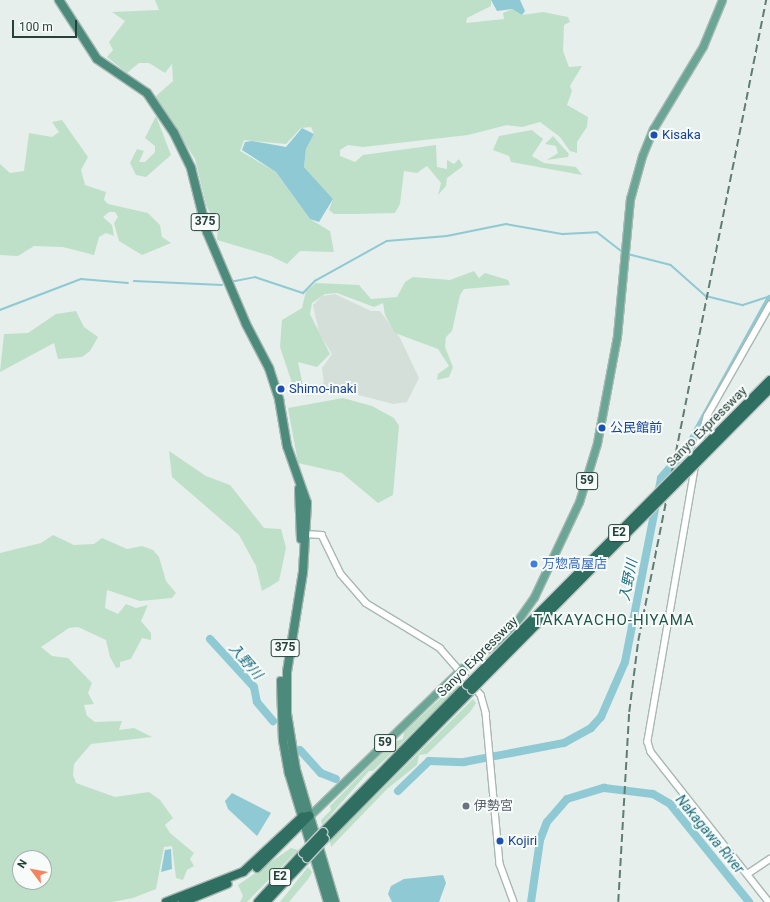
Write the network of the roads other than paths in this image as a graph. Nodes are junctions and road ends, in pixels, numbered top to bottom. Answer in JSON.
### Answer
{"nodes":[{"id":1,"x":59,"y":0,"type":"edge"},
{"id":2,"x":722,"y":0,"type":"edge"},
{"id":3,"x":770,"y":305,"type":"edge"},
{"id":4,"x":770,"y":380,"type":"edge"},
{"id":5,"x":770,"y":389,"type":"edge"},
{"id":6,"x":305,"y":534,"type":"junction"},
{"id":7,"x":461,"y":669,"type":"junction"},
{"id":8,"x":469,"y":688,"type":"junction"},
{"id":9,"x":305,"y":819,"type":"junction"},
{"id":10,"x":305,"y":856,"type":"junction"},
{"id":11,"x":770,"y":858,"type":"edge"},
{"id":12,"x":750,"y":873,"type":"junction"},
{"id":13,"x":166,"y":902,"type":"edge"},
{"id":14,"x":183,"y":902,"type":"edge"},
{"id":15,"x":258,"y":902,"type":"edge"},
{"id":16,"x":266,"y":902,"type":"edge"},
{"id":17,"x":271,"y":902,"type":"edge"},
{"id":18,"x":328,"y":902,"type":"edge"},
{"id":19,"x":334,"y":902,"type":"edge"},
{"id":20,"x":514,"y":902,"type":"edge"},
{"id":21,"x":770,"y":902,"type":"edge"}],
"edges":[{"from":1,"to":6,"type":"highway","number":"375"},
{"from":2,"to":7,"type":"main road","number":"59"},
{"from":3,"to":12,"type":"street"},
{"from":4,"to":8,"type":"highway","name":"Sanyo Expressway","number":"E2","bridge":true},
{"from":5,"to":8,"type":"highway","name":"Sanyo Expressway","number":"E2","bridge":true},
{"from":6,"to":7,"type":"street"},
{"from":6,"to":9,"type":"highway","number":"375"},
{"from":7,"to":9,"type":"main road","number":"59"},
{"from":7,"to":20,"type":"street"},
{"from":8,"to":10,"type":"highway","name":"Sanyo Expressway","number":"E2","bridge":true},
{"from":9,"to":13,"type":"highway"},
{"from":9,"to":14,"type":"highway"},
{"from":9,"to":18,"type":"highway","number":"375"},
{"from":9,"to":19,"type":"highway","number":"375"},
{"from":10,"to":15,"type":"highway","name":"Sanyo Expressway","number":"E2"},
{"from":10,"to":16,"type":"highway","name":"Sanyo Expressway","number":"E2"},
{"from":10,"to":17,"type":"highway"},
{"from":11,"to":12,"type":"street"},
{"from":12,"to":21,"type":"street"}]}
